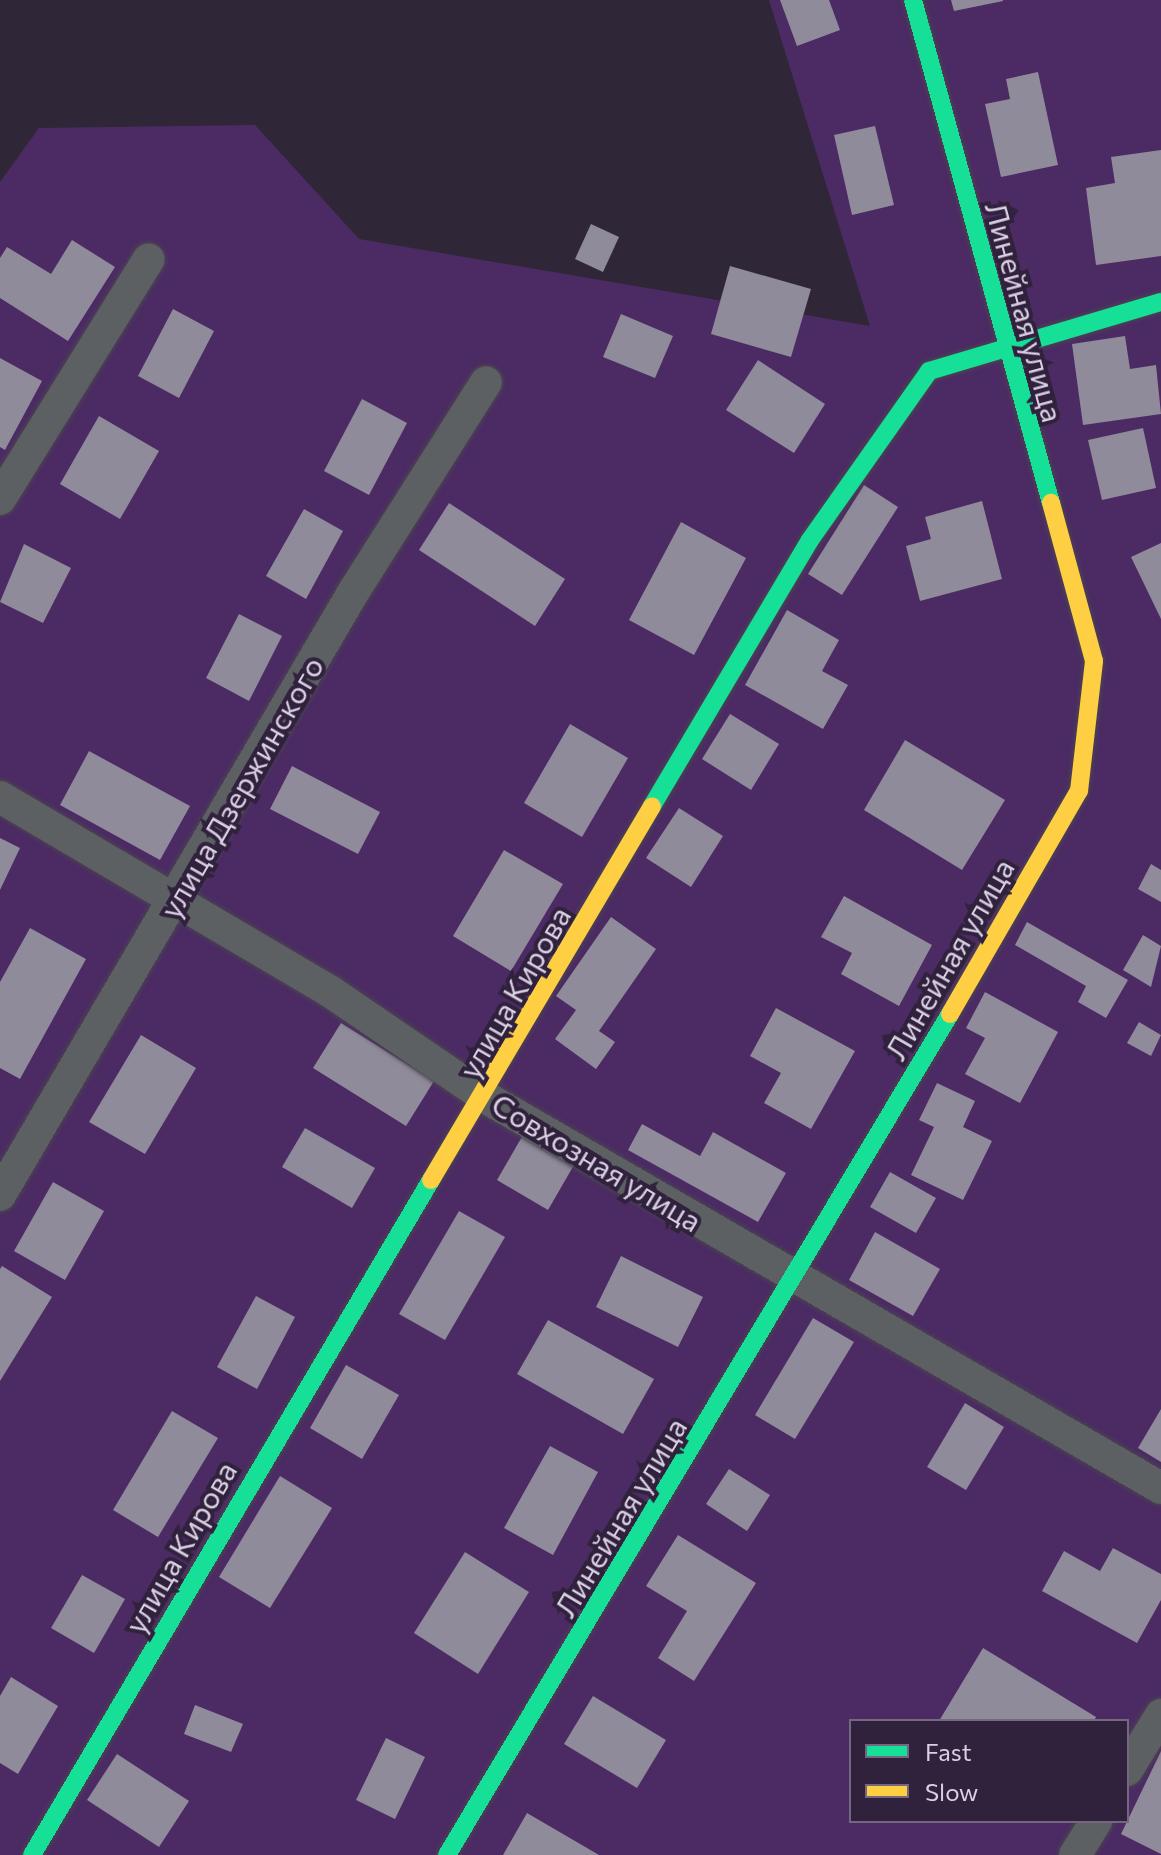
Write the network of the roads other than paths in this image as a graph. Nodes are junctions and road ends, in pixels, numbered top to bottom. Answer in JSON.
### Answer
{"nodes":[{"id":1,"x":913,"y":0,"type":"edge"},
{"id":2,"x":149,"y":259,"type":"dead end"},
{"id":3,"x":1161,"y":302,"type":"edge"},
{"id":4,"x":1003,"y":344,"type":"junction"},
{"id":5,"x":486,"y":382,"type":"dead end"},
{"id":6,"x":0,"y":499,"type":"edge"},
{"id":7,"x":0,"y":797,"type":"edge"},
{"id":8,"x":177,"y":901,"type":"junction"},
{"id":9,"x":485,"y":1097,"type":"junction"},
{"id":10,"x":0,"y":1195,"type":"edge"},
{"id":11,"x":797,"y":1280,"type":"junction"},
{"id":12,"x":1161,"y":1488,"type":"edge"},
{"id":13,"x":1161,"y":1715,"type":"edge"},
{"id":14,"x":1129,"y":1767,"type":"edge"},
{"id":15,"x":1095,"y":1823,"type":"edge"},
{"id":16,"x":32,"y":1855,"type":"edge"},
{"id":17,"x":447,"y":1855,"type":"edge"},
{"id":18,"x":1075,"y":1855,"type":"edge"}],
"edges":[{"from":1,"to":4,"type":"street","name":"Линейная улица"},
{"from":2,"to":6,"type":"street"},
{"from":3,"to":4,"type":"street","name":"улица Кирова"},
{"from":4,"to":9,"type":"street","name":"улица Кирова"},
{"from":4,"to":11,"type":"street","name":"Линейная улица"},
{"from":5,"to":8,"type":"street","name":"улица Дзержинского"},
{"from":7,"to":8,"type":"street","name":"Совхозная улица"},
{"from":8,"to":9,"type":"street","name":"Совхозная улица"},
{"from":8,"to":10,"type":"street","name":"улица Дзержинского"},
{"from":9,"to":11,"type":"street","name":"Совхозная улица"},
{"from":9,"to":16,"type":"street","name":"улица Кирова"},
{"from":11,"to":12,"type":"street","name":"Совхозная улица"},
{"from":11,"to":17,"type":"street","name":"Линейная улица"},
{"from":13,"to":14,"type":"street"},
{"from":15,"to":18,"type":"street"}]}
